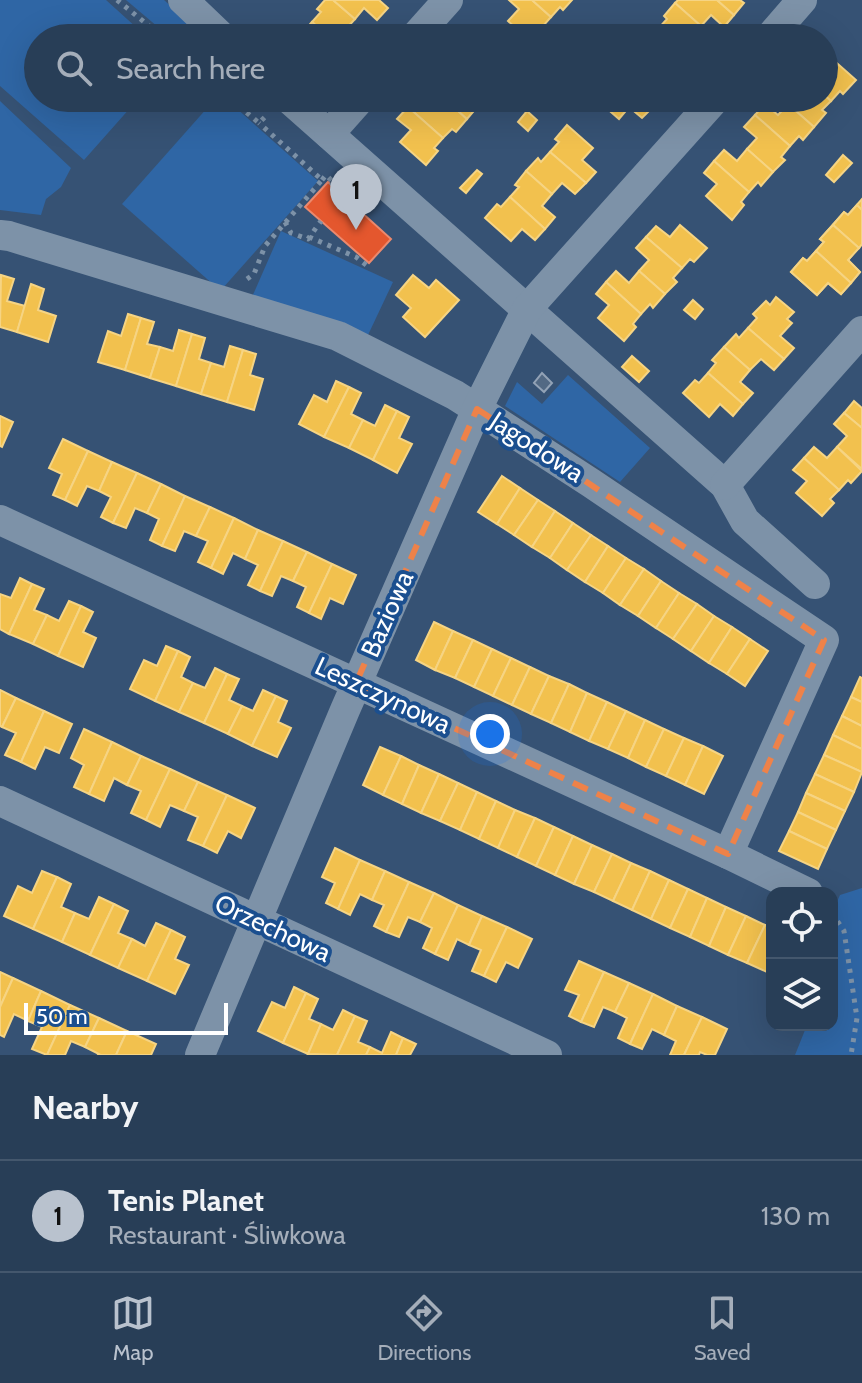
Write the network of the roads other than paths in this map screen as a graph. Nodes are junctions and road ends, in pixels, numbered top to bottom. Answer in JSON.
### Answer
{"nodes":[{"id":1,"x":183,"y":0,"type":"edge"},
{"id":2,"x":448,"y":0,"type":"edge"},
{"id":3,"x":802,"y":0,"type":"edge"},
{"id":4,"x":208,"y":24,"type":"edge"},
{"id":5,"x":427,"y":24,"type":"edge"},
{"id":6,"x":781,"y":24,"type":"edge"},
{"id":7,"x":304,"y":112,"type":"edge"},
{"id":8,"x":349,"y":112,"type":"edge"},
{"id":9,"x":703,"y":112,"type":"edge"},
{"id":10,"x":329,"y":134,"type":"junction"},
{"id":11,"x":0,"y":235,"type":"edge"},
{"id":12,"x":527,"y":309,"type":"junction"},
{"id":13,"x":862,"y":331,"type":"edge"},
{"id":14,"x":477,"y":409,"type":"junction"},
{"id":15,"x":725,"y":485,"type":"junction"},
{"id":16,"x":0,"y":520,"type":"edge"},
{"id":17,"x":815,"y":584,"type":"dead end"},
{"id":18,"x":356,"y":683,"type":"junction"},
{"id":19,"x":0,"y":801,"type":"edge"},
{"id":20,"x":728,"y":854,"type":"junction"},
{"id":21,"x":796,"y":887,"type":"edge"},
{"id":22,"x":257,"y":920,"type":"junction"},
{"id":23,"x":200,"y":1055,"type":"edge"},
{"id":24,"x":547,"y":1055,"type":"edge"}],
"edges":[{"from":1,"to":4,"type":"street"},
{"from":2,"to":5,"type":"street"},
{"from":3,"to":6,"type":"street"},
{"from":7,"to":10,"type":"street"},
{"from":8,"to":10,"type":"street"},
{"from":9,"to":12,"type":"street","name":"Baziowa"},
{"from":10,"to":12,"type":"street"},
{"from":11,"to":14,"type":"street","name":"Jagodowa"},
{"from":12,"to":14,"type":"street","name":"Baziowa"},
{"from":12,"to":15,"type":"street"},
{"from":13,"to":15,"type":"street"},
{"from":14,"to":18,"type":"street","name":"Baziowa"},
{"from":14,"to":20,"type":"street","name":"Jagodowa"},
{"from":15,"to":17,"type":"street"},
{"from":16,"to":18,"type":"street","name":"Leszczynowa"},
{"from":18,"to":20,"type":"street","name":"Leszczynowa"},
{"from":18,"to":22,"type":"street","name":"Baziowa"},
{"from":19,"to":22,"type":"street","name":"Orzechowa"},
{"from":20,"to":21,"type":"street","name":"Leszczynowa"},
{"from":22,"to":23,"type":"street","name":"Baziowa"},
{"from":22,"to":24,"type":"street","name":"Orzechowa"}]}
